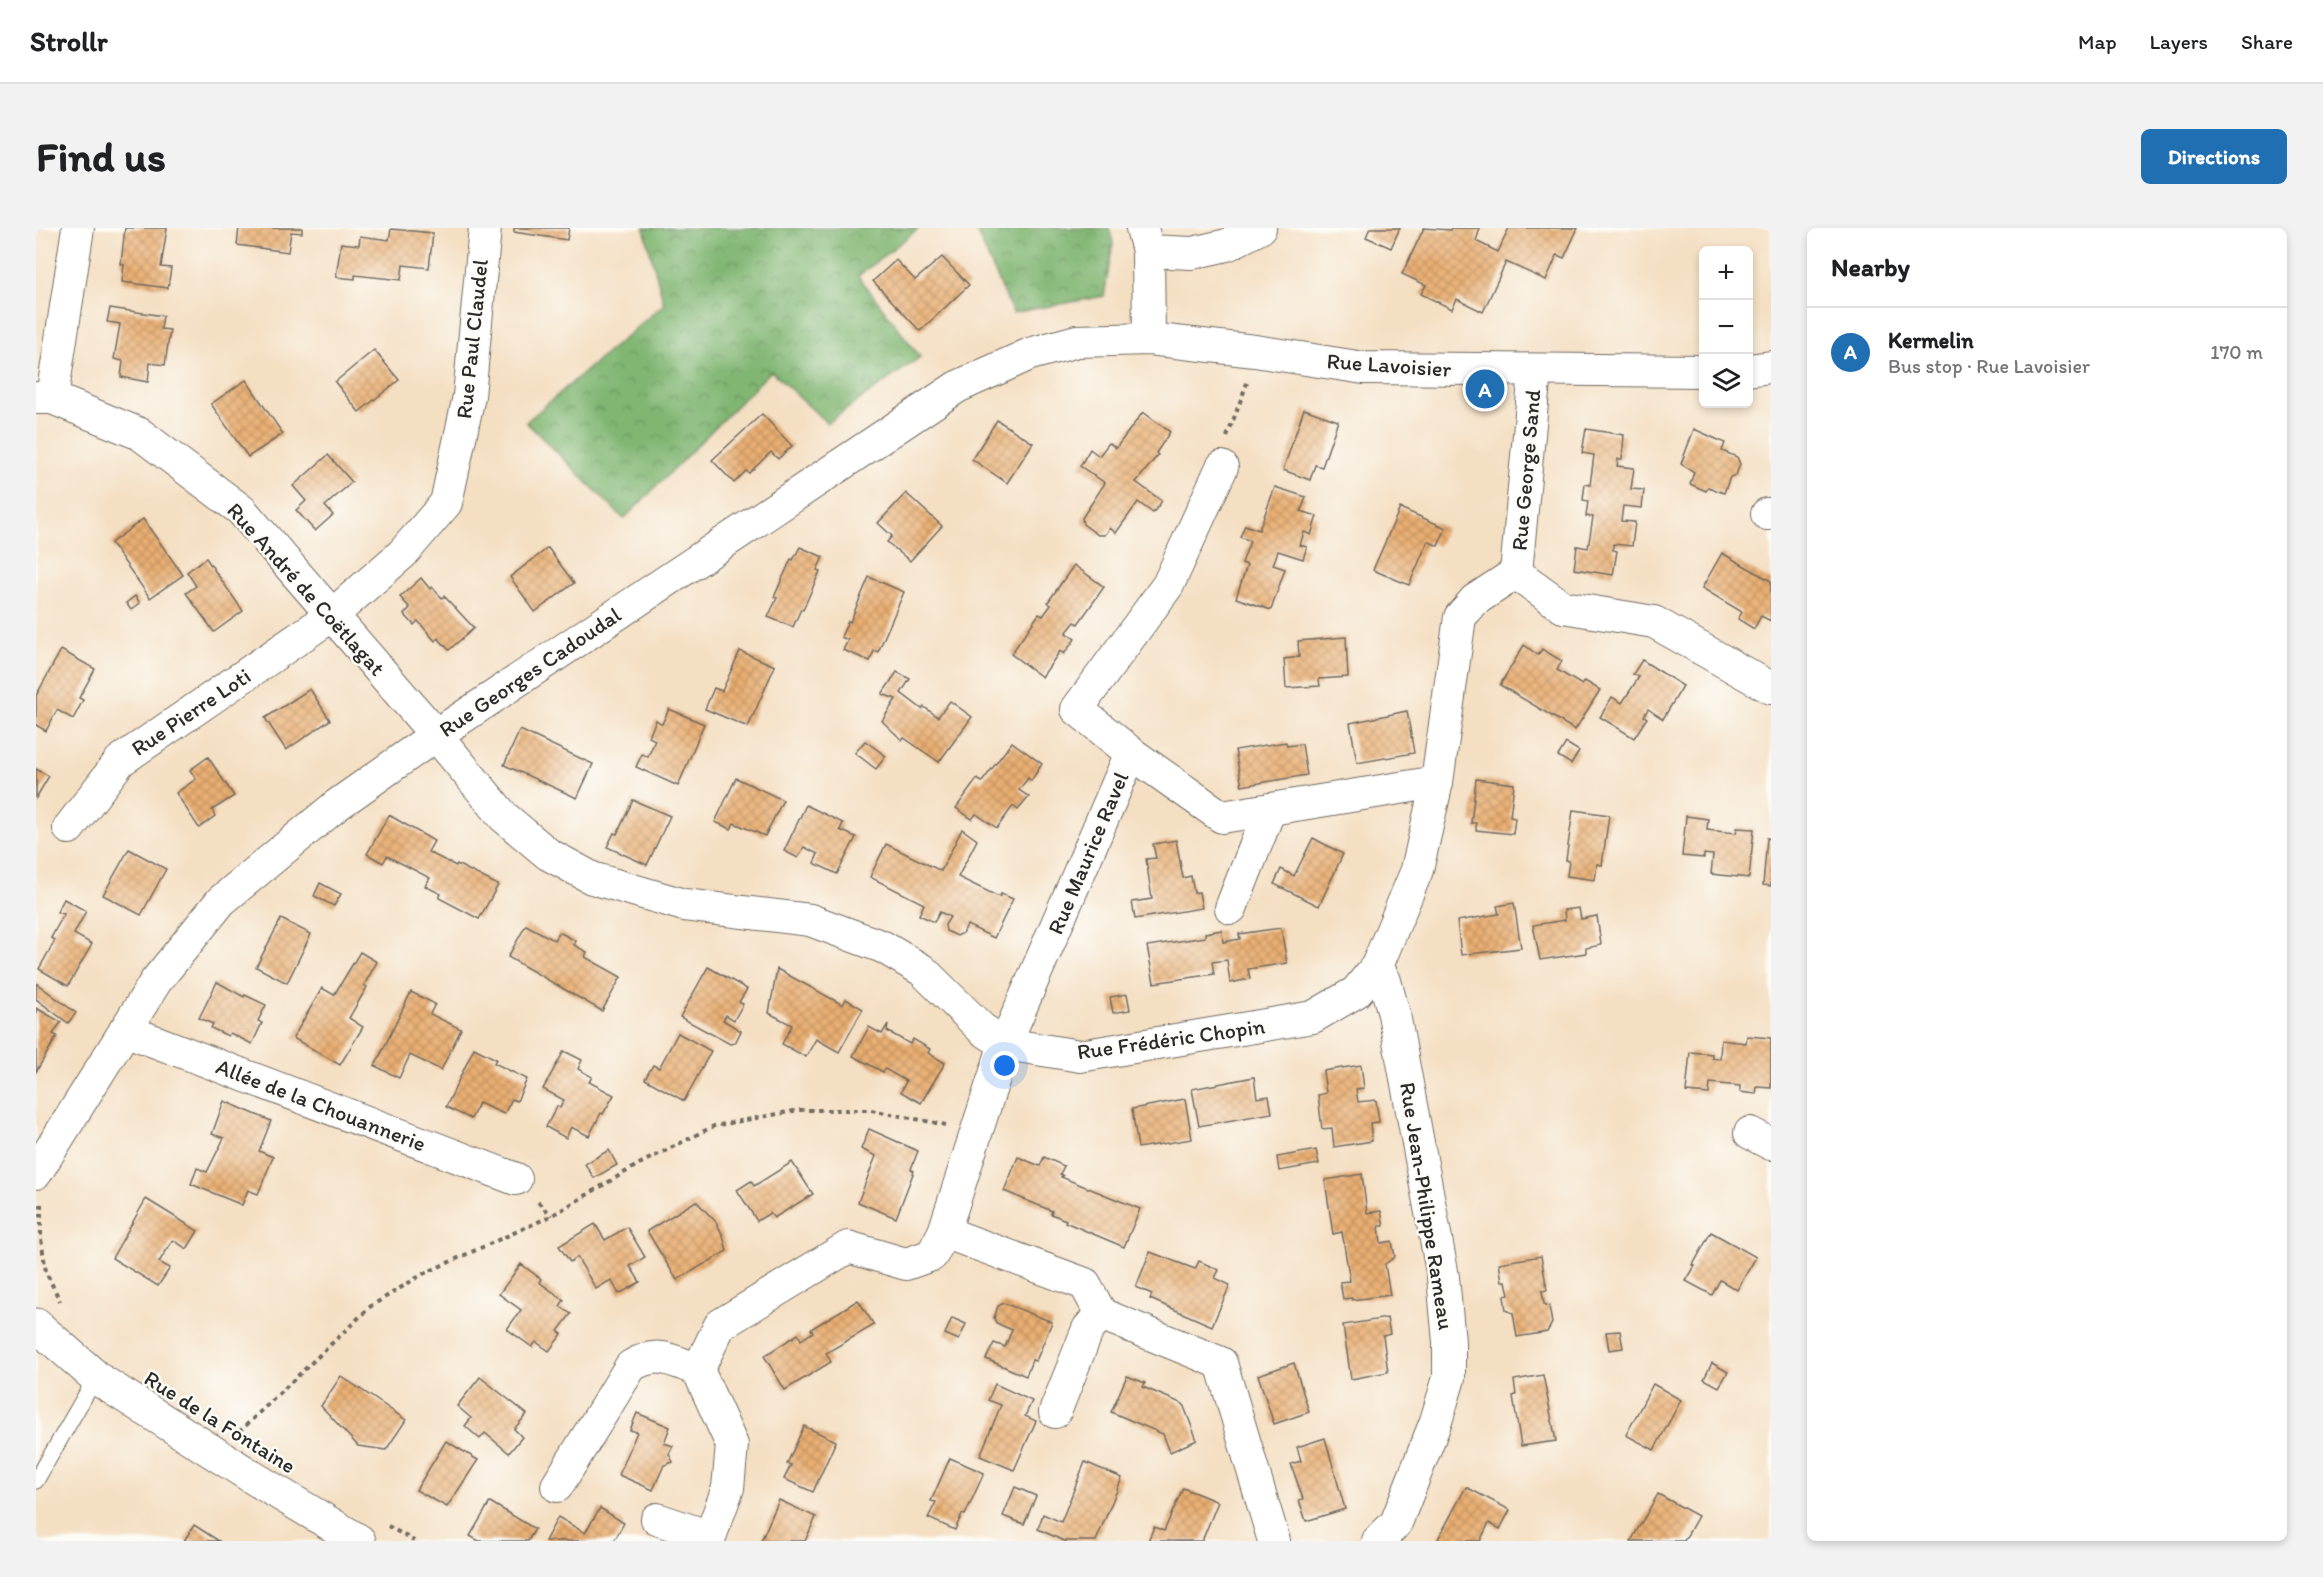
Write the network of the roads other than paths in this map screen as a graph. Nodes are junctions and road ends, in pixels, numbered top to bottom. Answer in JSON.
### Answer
{"nodes":[{"id":1,"x":78,"y":228,"type":"edge"},
{"id":2,"x":485,"y":228,"type":"edge"},
{"id":3,"x":1260,"y":228,"type":"edge"},
{"id":4,"x":1145,"y":240,"type":"edge"},
{"id":5,"x":1149,"y":339,"type":"junction"},
{"id":6,"x":1771,"y":367,"type":"edge"},
{"id":7,"x":1753,"y":369,"type":"edge"},
{"id":8,"x":1535,"y":371,"type":"junction"},
{"id":9,"x":1699,"y":371,"type":"edge"},
{"id":10,"x":44,"y":398,"type":"edge"},
{"id":11,"x":1222,"y":467,"type":"road end"},
{"id":12,"x":1516,"y":573,"type":"junction"},
{"id":13,"x":331,"y":616,"type":"junction"},
{"id":14,"x":1771,"y":688,"type":"edge"},
{"id":15,"x":436,"y":735,"type":"junction"},
{"id":16,"x":1131,"y":753,"type":"junction"},
{"id":17,"x":1437,"y":782,"type":"junction"},
{"id":18,"x":1270,"y":809,"type":"junction"},
{"id":19,"x":69,"y":828,"type":"dead end"},
{"id":20,"x":1231,"y":908,"type":"dead end"},
{"id":21,"x":1377,"y":966,"type":"junction"},
{"id":22,"x":125,"y":1030,"type":"junction"},
{"id":23,"x":1005,"y":1044,"type":"junction"},
{"id":24,"x":37,"y":1172,"type":"edge"},
{"id":25,"x":516,"y":1179,"type":"dead end"},
{"id":26,"x":944,"y":1232,"type":"junction"},
{"id":27,"x":1101,"y":1314,"type":"junction"},
{"id":28,"x":36,"y":1325,"type":"edge"},
{"id":29,"x":698,"y":1370,"type":"junction"},
{"id":30,"x":96,"y":1377,"type":"junction"},
{"id":31,"x":1055,"y":1412,"type":"dead end"},
{"id":32,"x":36,"y":1481,"type":"edge"},
{"id":33,"x":557,"y":1486,"type":"dead end"},
{"id":34,"x":657,"y":1519,"type":"dead end"},
{"id":35,"x":372,"y":1532,"type":"edge"},
{"id":36,"x":712,"y":1539,"type":"edge"},
{"id":37,"x":1275,"y":1541,"type":"edge"},
{"id":38,"x":1378,"y":1541,"type":"edge"}],
"edges":[{"from":1,"to":10,"type":"street"},
{"from":2,"to":13,"type":"street","name":"Rue Paul Claudel"},
{"from":3,"to":4,"type":"street"},
{"from":4,"to":5,"type":"street"},
{"from":5,"to":8,"type":"street","name":"Rue Lavoisier"},
{"from":5,"to":15,"type":"street","name":"Rue Georges Cadoudal"},
{"from":6,"to":7,"type":"street"},
{"from":8,"to":9,"type":"street","name":"Rue Lavoisier"},
{"from":8,"to":12,"type":"street","name":"Rue George Sand"},
{"from":10,"to":13,"type":"street","name":"Rue André de Coëtlagat"},
{"from":11,"to":16,"type":"street","name":"Rue Maurice Ravel"},
{"from":12,"to":14,"type":"street","name":"Rue George Sand"},
{"from":12,"to":17,"type":"street","name":"Rue Frédéric Chopin"},
{"from":13,"to":15,"type":"street","name":"Rue André de Coëtlagat"},
{"from":13,"to":19,"type":"street","name":"Rue Pierre Loti"},
{"from":15,"to":22,"type":"street","name":"Rue Georges Cadoudal"},
{"from":15,"to":23,"type":"street","name":"Rue Frédéric Chopin"},
{"from":16,"to":18,"type":"street"},
{"from":16,"to":23,"type":"street","name":"Rue Maurice Ravel"},
{"from":17,"to":18,"type":"street"},
{"from":17,"to":21,"type":"street","name":"Rue Frédéric Chopin"},
{"from":18,"to":20,"type":"street"},
{"from":21,"to":23,"type":"street","name":"Rue Frédéric Chopin"},
{"from":21,"to":38,"type":"street","name":"Rue Jean-Philippe Rameau"},
{"from":22,"to":24,"type":"street","name":"Rue Georges Cadoudal"},
{"from":22,"to":25,"type":"street","name":"Allée de la Chouannerie"},
{"from":23,"to":26,"type":"street","name":"Rue Maurice Ravel"},
{"from":26,"to":27,"type":"street"},
{"from":26,"to":29,"type":"street","name":"Rue Maurice Ravel"},
{"from":27,"to":31,"type":"street"},
{"from":27,"to":37,"type":"street"},
{"from":28,"to":30,"type":"main road","name":"Rue de la Fontaine"},
{"from":29,"to":33,"type":"street"},
{"from":29,"to":36,"type":"street"},
{"from":30,"to":32,"type":"lane"},
{"from":30,"to":35,"type":"main road","name":"Rue de la Fontaine"},
{"from":34,"to":36,"type":"street"}]}
